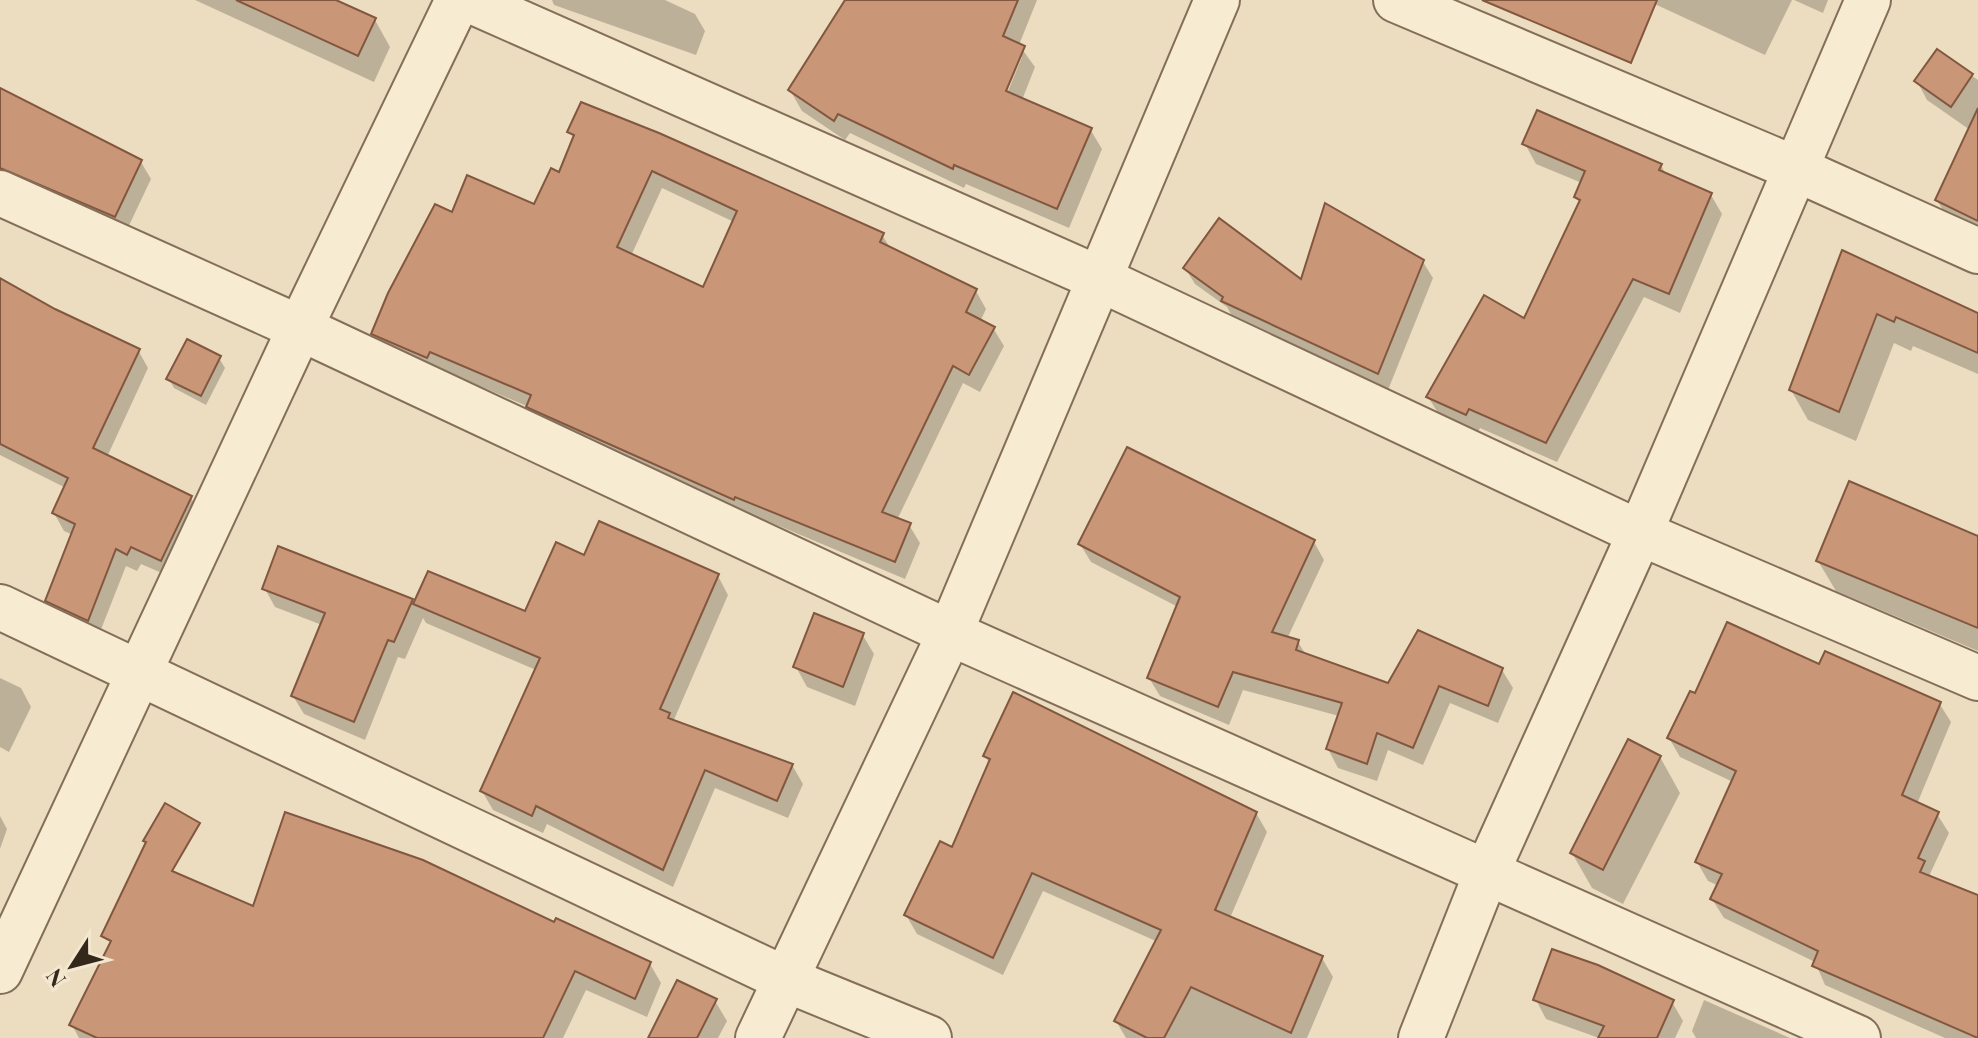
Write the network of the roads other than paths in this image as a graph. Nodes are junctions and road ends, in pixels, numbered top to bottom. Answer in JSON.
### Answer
{"nodes":[{"id":1,"x":458,"y":0,"type":"edge"},
{"id":2,"x":469,"y":0,"type":"edge"},
{"id":3,"x":1217,"y":0,"type":"edge"},
{"id":4,"x":1396,"y":0,"type":"edge"},
{"id":5,"x":1868,"y":0,"type":"edge"},
{"id":6,"x":1796,"y":169,"type":"junction"},
{"id":7,"x":0,"y":193,"type":"edge"},
{"id":8,"x":1978,"y":251,"type":"edge"},
{"id":9,"x":1100,"y":279,"type":"junction"},
{"id":10,"x":300,"y":328,"type":"junction"},
{"id":11,"x":1640,"y":533,"type":"junction"},
{"id":12,"x":0,"y":607,"type":"edge"},
{"id":13,"x":950,"y":633,"type":"junction"},
{"id":14,"x":139,"y":673,"type":"junction"},
{"id":15,"x":1978,"y":678,"type":"edge"},
{"id":16,"x":1486,"y":874,"type":"junction"},
{"id":17,"x":0,"y":971,"type":"edge"},
{"id":18,"x":787,"y":980,"type":"junction"},
{"id":19,"x":758,"y":1038,"type":"edge"},
{"id":20,"x":929,"y":1038,"type":"edge"},
{"id":21,"x":1421,"y":1038,"type":"edge"},
{"id":22,"x":1858,"y":1038,"type":"edge"}],
"edges":[{"from":1,"to":10,"type":"street"},
{"from":2,"to":9,"type":"street"},
{"from":3,"to":9,"type":"street"},
{"from":4,"to":6,"type":"street"},
{"from":5,"to":6,"type":"street"},
{"from":6,"to":8,"type":"street"},
{"from":6,"to":11,"type":"street"},
{"from":7,"to":10,"type":"street"},
{"from":9,"to":11,"type":"street"},
{"from":9,"to":13,"type":"street"},
{"from":10,"to":13,"type":"street"},
{"from":10,"to":14,"type":"street"},
{"from":11,"to":15,"type":"street"},
{"from":11,"to":16,"type":"street"},
{"from":12,"to":14,"type":"street"},
{"from":13,"to":16,"type":"street"},
{"from":13,"to":18,"type":"street"},
{"from":14,"to":17,"type":"street"},
{"from":14,"to":18,"type":"street"},
{"from":16,"to":21,"type":"street"},
{"from":16,"to":22,"type":"street"},
{"from":18,"to":19,"type":"street"},
{"from":18,"to":20,"type":"street"}]}
